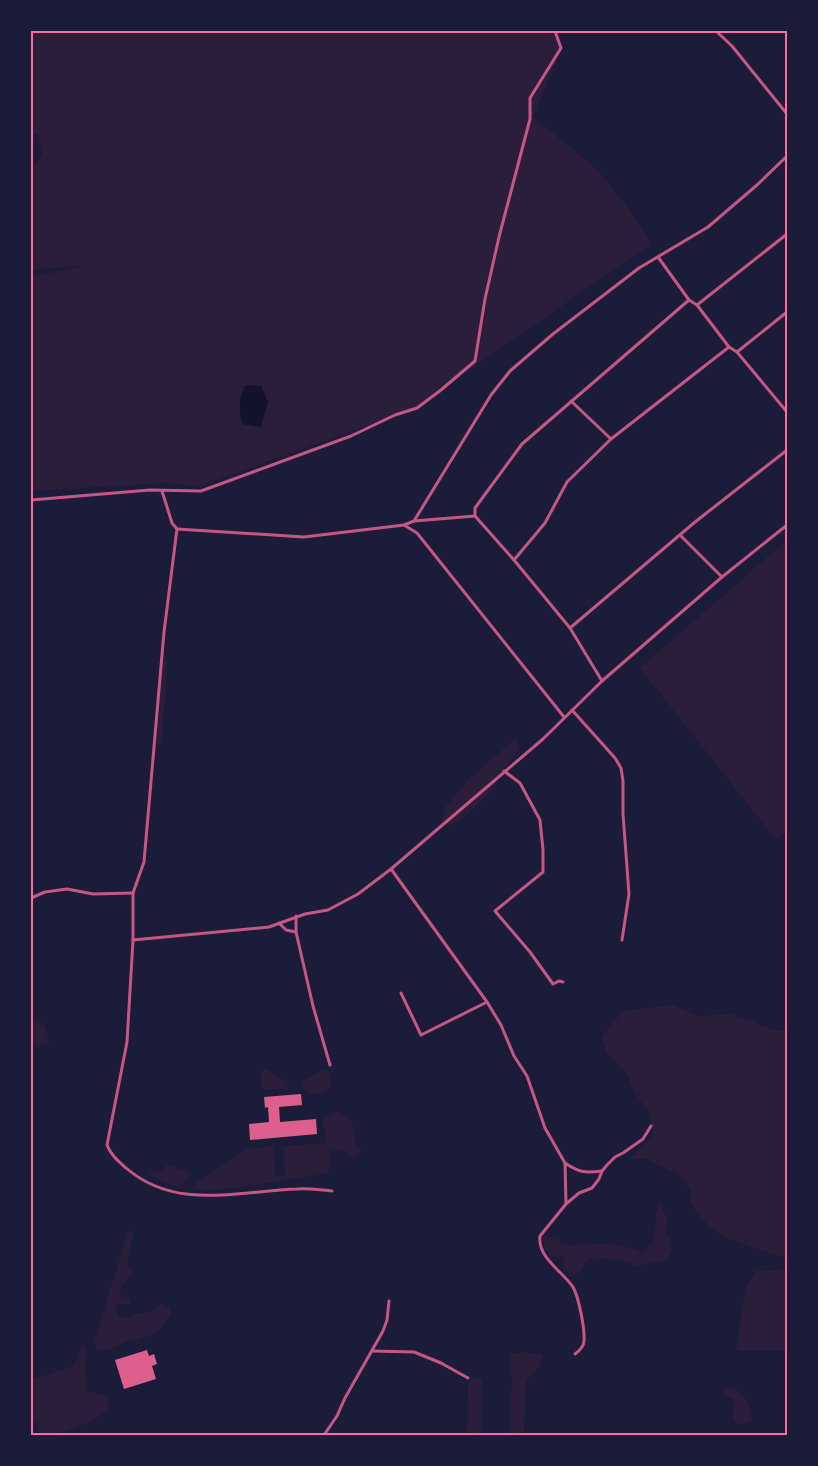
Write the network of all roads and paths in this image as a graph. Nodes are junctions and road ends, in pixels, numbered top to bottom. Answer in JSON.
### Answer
{"nodes":[{"id":1,"x":555,"y":31,"type":"edge"},
{"id":2,"x":716,"y":31,"type":"edge"},
{"id":3,"x":787,"y":114,"type":"edge"},
{"id":4,"x":787,"y":156,"type":"edge"},
{"id":5,"x":787,"y":234,"type":"edge"},
{"id":6,"x":658,"y":257,"type":"junction"},
{"id":7,"x":689,"y":300,"type":"junction"},
{"id":8,"x":696,"y":305,"type":"junction"},
{"id":9,"x":787,"y":312,"type":"edge"},
{"id":10,"x":728,"y":346,"type":"junction"},
{"id":11,"x":737,"y":352,"type":"junction"},
{"id":12,"x":571,"y":401,"type":"junction"},
{"id":13,"x":787,"y":412,"type":"edge"},
{"id":14,"x":612,"y":439,"type":"junction"},
{"id":15,"x":787,"y":450,"type":"edge"},
{"id":16,"x":162,"y":491,"type":"junction"},
{"id":17,"x":31,"y":500,"type":"edge"},
{"id":18,"x":475,"y":516,"type":"junction"},
{"id":19,"x":414,"y":521,"type":"junction"},
{"id":20,"x":404,"y":525,"type":"junction"},
{"id":21,"x":787,"y":525,"type":"edge"},
{"id":22,"x":177,"y":528,"type":"junction"},
{"id":23,"x":681,"y":536,"type":"junction"},
{"id":24,"x":514,"y":560,"type":"junction"},
{"id":25,"x":722,"y":578,"type":"junction"},
{"id":26,"x":570,"y":628,"type":"junction"},
{"id":27,"x":602,"y":681,"type":"junction"},
{"id":28,"x":572,"y":710,"type":"junction"},
{"id":29,"x":564,"y":717,"type":"junction"},
{"id":30,"x":504,"y":771,"type":"junction"},
{"id":31,"x":391,"y":868,"type":"junction"},
{"id":32,"x":134,"y":893,"type":"junction"},
{"id":33,"x":31,"y":898,"type":"edge"},
{"id":34,"x":296,"y":916,"type":"junction"},
{"id":35,"x":279,"y":924,"type":"junction"},
{"id":36,"x":296,"y":932,"type":"junction"},
{"id":37,"x":133,"y":940,"type":"junction"},
{"id":38,"x":622,"y":940,"type":"dead end"},
{"id":39,"x":563,"y":982,"type":"dead end"},
{"id":40,"x":401,"y":993,"type":"dead end"},
{"id":41,"x":487,"y":1002,"type":"junction"},
{"id":42,"x":330,"y":1065,"type":"dead end"},
{"id":43,"x":651,"y":1126,"type":"dead end"},
{"id":44,"x":566,"y":1163,"type":"junction"},
{"id":45,"x":602,"y":1171,"type":"junction"},
{"id":46,"x":332,"y":1190,"type":"dead end"},
{"id":47,"x":566,"y":1204,"type":"junction"},
{"id":48,"x":389,"y":1301,"type":"dead end"},
{"id":49,"x":372,"y":1351,"type":"junction"},
{"id":50,"x":575,"y":1354,"type":"dead end"},
{"id":51,"x":468,"y":1378,"type":"dead end"},
{"id":52,"x":324,"y":1435,"type":"edge"}],
"edges":[{"from":1,"to":16,"type":"street"},
{"from":2,"to":3,"type":"street"},
{"from":4,"to":6,"type":"street"},
{"from":5,"to":8,"type":"street"},
{"from":6,"to":7,"type":"street"},
{"from":6,"to":19,"type":"street"},
{"from":7,"to":8,"type":"street"},
{"from":7,"to":12,"type":"street"},
{"from":8,"to":10,"type":"street"},
{"from":9,"to":11,"type":"street"},
{"from":10,"to":11,"type":"street"},
{"from":10,"to":14,"type":"street"},
{"from":11,"to":13,"type":"street"},
{"from":12,"to":14,"type":"street"},
{"from":12,"to":18,"type":"street"},
{"from":14,"to":24,"type":"street"},
{"from":15,"to":23,"type":"street"},
{"from":16,"to":17,"type":"street"},
{"from":16,"to":22,"type":"street"},
{"from":18,"to":19,"type":"street"},
{"from":18,"to":24,"type":"street"},
{"from":19,"to":20,"type":"street"},
{"from":20,"to":22,"type":"street"},
{"from":20,"to":29,"type":"street"},
{"from":21,"to":25,"type":"street"},
{"from":22,"to":32,"type":"street"},
{"from":23,"to":25,"type":"street"},
{"from":23,"to":26,"type":"street"},
{"from":24,"to":26,"type":"street"},
{"from":25,"to":27,"type":"street"},
{"from":26,"to":27,"type":"street"},
{"from":27,"to":28,"type":"street"},
{"from":28,"to":29,"type":"street"},
{"from":28,"to":38,"type":"street"},
{"from":29,"to":30,"type":"street"},
{"from":30,"to":31,"type":"street"},
{"from":30,"to":39,"type":"street"},
{"from":31,"to":34,"type":"street"},
{"from":31,"to":41,"type":"street"},
{"from":32,"to":33,"type":"street"},
{"from":32,"to":37,"type":"street"},
{"from":34,"to":35,"type":"street"},
{"from":34,"to":36,"type":"street"},
{"from":35,"to":36,"type":"street"},
{"from":35,"to":37,"type":"street"},
{"from":36,"to":42,"type":"street"},
{"from":37,"to":46,"type":"street"},
{"from":40,"to":41,"type":"street"},
{"from":41,"to":44,"type":"street"},
{"from":43,"to":45,"type":"street"},
{"from":44,"to":45,"type":"street"},
{"from":44,"to":47,"type":"street"},
{"from":45,"to":47,"type":"street"},
{"from":47,"to":50,"type":"street"},
{"from":48,"to":49,"type":"street"},
{"from":49,"to":51,"type":"street"},
{"from":49,"to":52,"type":"street"}]}
